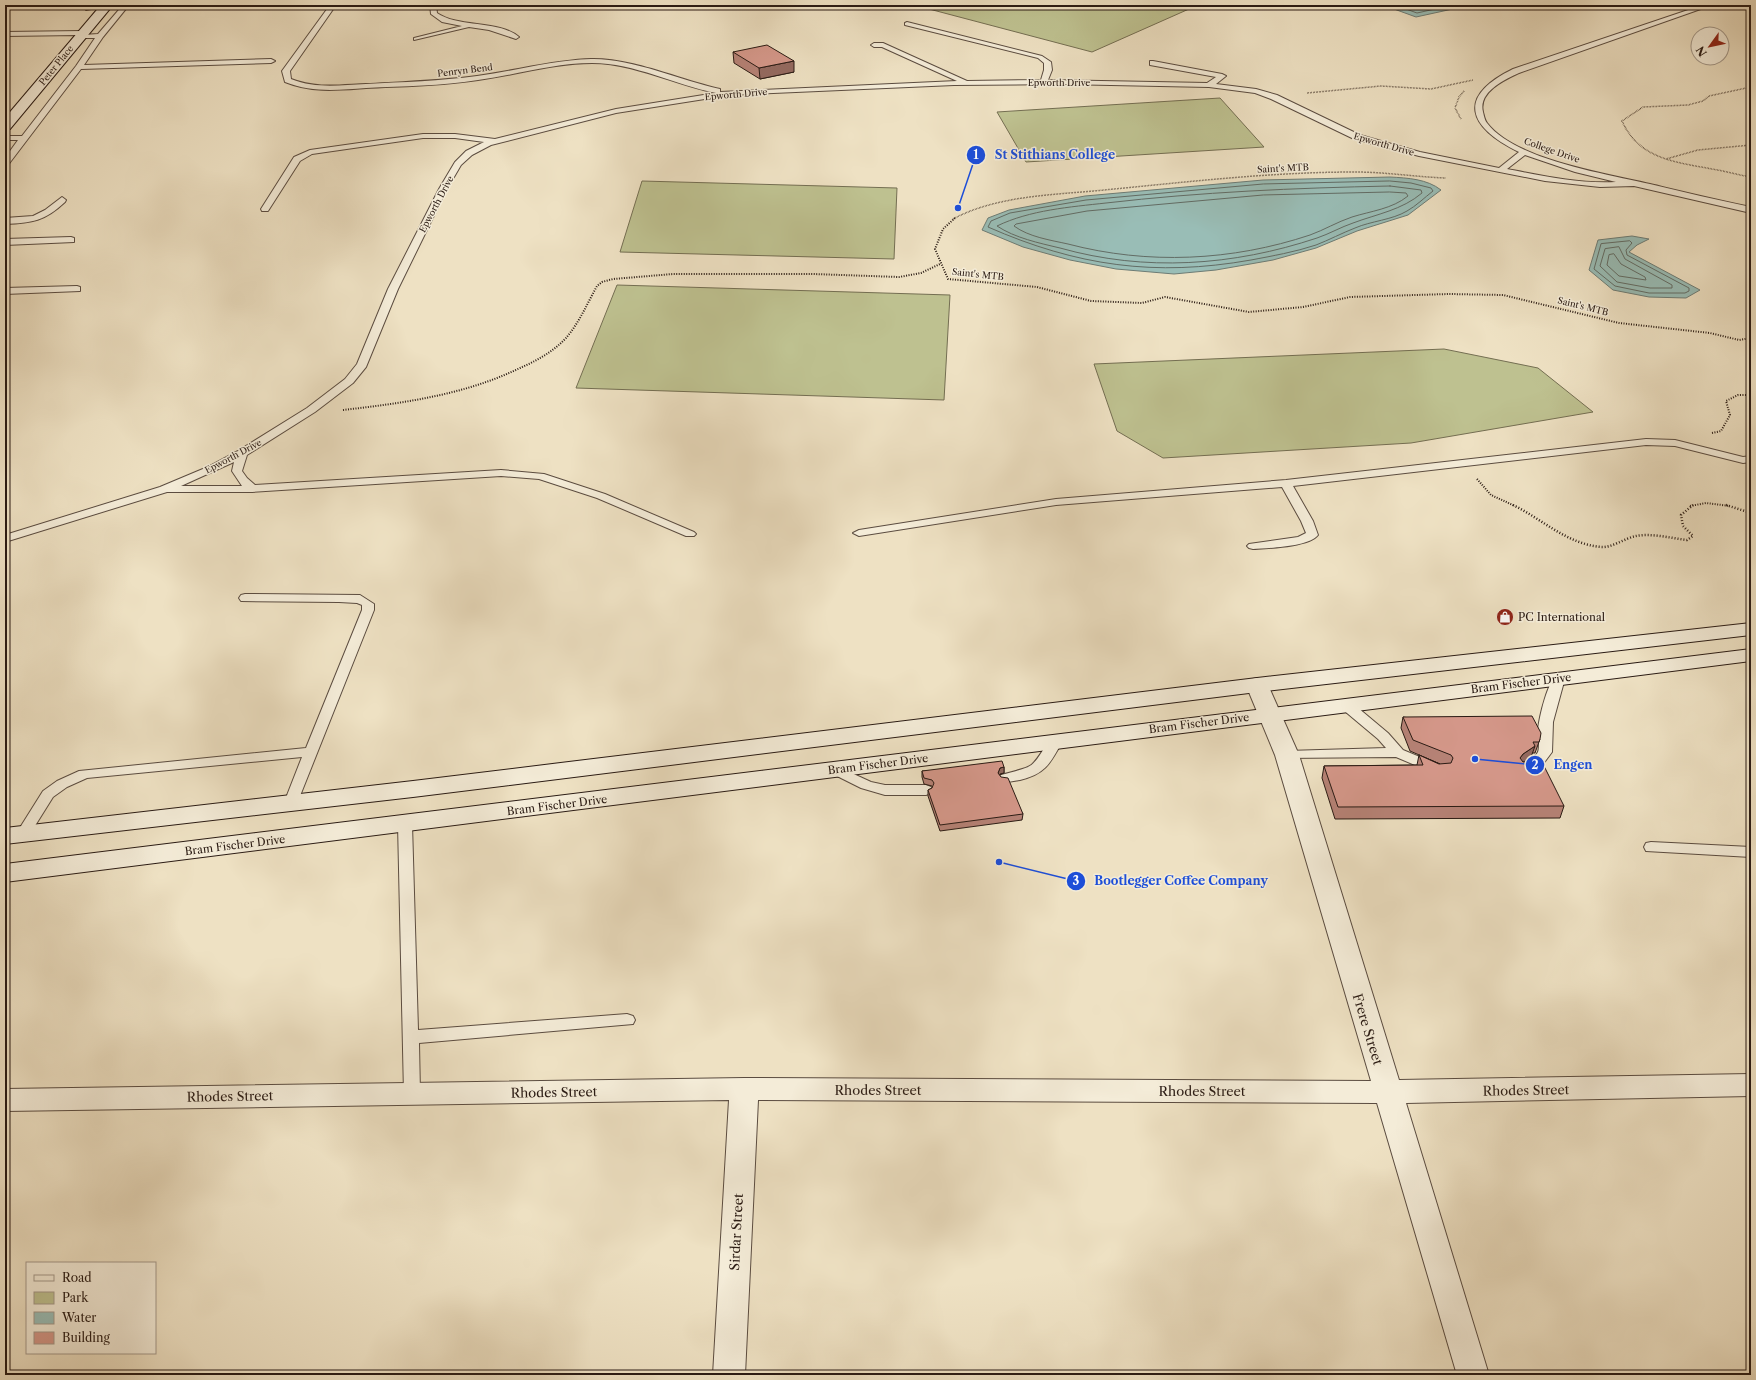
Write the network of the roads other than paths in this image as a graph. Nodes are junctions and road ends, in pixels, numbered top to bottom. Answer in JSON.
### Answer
{"nodes":[{"id":1,"x":107,"y":5,"type":"edge"},
{"id":2,"x":126,"y":5,"type":"edge"},
{"id":3,"x":333,"y":5,"type":"edge"},
{"id":4,"x":342,"y":5,"type":"edge"},
{"id":5,"x":433,"y":5,"type":"edge"},
{"id":6,"x":1708,"y":5,"type":"edge"},
{"id":7,"x":88,"y":6,"type":"edge"},
{"id":8,"x":907,"y":24,"type":"dead end"},
{"id":9,"x":470,"y":26,"type":"junction"},
{"id":10,"x":5,"y":34,"type":"edge"},
{"id":11,"x":77,"y":35,"type":"junction"},
{"id":12,"x":100,"y":36,"type":"junction"},
{"id":13,"x":516,"y":37,"type":"dead end"},
{"id":14,"x":416,"y":39,"type":"dead end"},
{"id":15,"x":271,"y":61,"type":"dead end"},
{"id":16,"x":1153,"y":63,"type":"dead end"},
{"id":17,"x":79,"y":67,"type":"junction"},
{"id":18,"x":1044,"y":82,"type":"junction"},
{"id":19,"x":954,"y":83,"type":"junction"},
{"id":20,"x":968,"y":83,"type":"junction"},
{"id":21,"x":1209,"y":85,"type":"junction"},
{"id":22,"x":730,"y":93,"type":"junction"},
{"id":23,"x":5,"y":113,"type":"edge"},
{"id":24,"x":5,"y":126,"type":"edge"},
{"id":25,"x":5,"y":138,"type":"edge"},
{"id":26,"x":24,"y":138,"type":"junction"},
{"id":27,"x":494,"y":141,"type":"junction"},
{"id":28,"x":1524,"y":152,"type":"junction"},
{"id":29,"x":5,"y":162,"type":"edge"},
{"id":30,"x":1500,"y":171,"type":"junction"},
{"id":31,"x":1635,"y":183,"type":"junction"},
{"id":32,"x":62,"y":200,"type":"dead end"},
{"id":33,"x":265,"y":209,"type":"dead end"},
{"id":34,"x":1751,"y":210,"type":"edge"},
{"id":35,"x":5,"y":221,"type":"edge"},
{"id":36,"x":71,"y":240,"type":"dead end"},
{"id":37,"x":5,"y":242,"type":"edge"},
{"id":38,"x":77,"y":289,"type":"dead end"},
{"id":39,"x":5,"y":291,"type":"edge"},
{"id":40,"x":242,"y":453,"type":"junction"},
{"id":41,"x":1751,"y":459,"type":"edge"},
{"id":42,"x":1286,"y":482,"type":"junction"},
{"id":43,"x":164,"y":489,"type":"junction"},
{"id":44,"x":252,"y":489,"type":"junction"},
{"id":45,"x":859,"y":533,"type":"dead end"},
{"id":46,"x":690,"y":534,"type":"dead end"},
{"id":47,"x":5,"y":540,"type":"edge"},
{"id":48,"x":1253,"y":546,"type":"dead end"},
{"id":49,"x":245,"y":598,"type":"dead end"},
{"id":50,"x":1751,"y":629,"type":"edge"},
{"id":51,"x":1751,"y":655,"type":"edge"},
{"id":52,"x":1559,"y":678,"type":"junction"},
{"id":53,"x":1256,"y":685,"type":"junction"},
{"id":54,"x":1346,"y":705,"type":"junction"},
{"id":55,"x":1269,"y":714,"type":"junction"},
{"id":56,"x":1055,"y":742,"type":"junction"},
{"id":57,"x":312,"y":752,"type":"junction"},
{"id":58,"x":1398,"y":754,"type":"junction"},
{"id":59,"x":1287,"y":755,"type":"junction"},
{"id":60,"x":834,"y":769,"type":"junction"},
{"id":61,"x":1525,"y":769,"type":"edge"},
{"id":62,"x":1442,"y":771,"type":"edge"},
{"id":63,"x":1006,"y":778,"type":"edge"},
{"id":64,"x":926,"y":790,"type":"dead end"},
{"id":65,"x":291,"y":803,"type":"junction"},
{"id":66,"x":405,"y":824,"type":"junction"},
{"id":67,"x":14,"y":835,"type":"edge"},
{"id":68,"x":1651,"y":847,"type":"dead end"},
{"id":69,"x":1751,"y":852,"type":"edge"},
{"id":70,"x":5,"y":873,"type":"edge"},
{"id":71,"x":627,"y":1020,"type":"dead end"},
{"id":72,"x":411,"y":1037,"type":"junction"},
{"id":73,"x":1751,"y":1086,"type":"edge"},
{"id":74,"x":744,"y":1089,"type":"junction"},
{"id":75,"x":1387,"y":1092,"type":"junction"},
{"id":76,"x":412,"y":1094,"type":"junction"},
{"id":77,"x":5,"y":1100,"type":"edge"},
{"id":78,"x":729,"y":1375,"type":"edge"},
{"id":79,"x":1473,"y":1375,"type":"edge"}],
"edges":[{"from":1,"to":11,"type":"main road","name":"Peter Place"},
{"from":2,"to":12,"type":"lane"},
{"from":3,"to":4,"type":"lane"},
{"from":3,"to":22,"type":"lane","name":"Penryn Bend"},
{"from":5,"to":9,"type":"lane"},
{"from":6,"to":28,"type":"lane","name":"College Drive"},
{"from":7,"to":11,"type":"main road","name":"Peter Place"},
{"from":8,"to":18,"type":"lane"},
{"from":9,"to":13,"type":"lane"},
{"from":9,"to":14,"type":"lane"},
{"from":10,"to":11,"type":"lane"},
{"from":11,"to":12,"type":"lane"},
{"from":11,"to":23,"type":"main road","name":"Peter Place"},
{"from":11,"to":24,"type":"main road","name":"Peter Place"},
{"from":12,"to":17,"type":"lane"},
{"from":15,"to":17,"type":"lane"},
{"from":16,"to":21,"type":"lane"},
{"from":17,"to":26,"type":"lane"},
{"from":18,"to":20,"type":"lane","name":"Epworth Drive"},
{"from":18,"to":21,"type":"lane","name":"Epworth Drive"},
{"from":19,"to":20,"type":"lane","name":"Epworth Drive"},
{"from":19,"to":20,"type":"lane"},
{"from":19,"to":22,"type":"lane","name":"Epworth Drive"},
{"from":21,"to":30,"type":"lane","name":"Epworth Drive"},
{"from":22,"to":27,"type":"lane","name":"Epworth Drive"},
{"from":25,"to":26,"type":"lane"},
{"from":26,"to":29,"type":"lane"},
{"from":27,"to":33,"type":"lane"},
{"from":27,"to":40,"type":"lane","name":"Epworth Drive"},
{"from":28,"to":30,"type":"lane"},
{"from":28,"to":31,"type":"lane","name":"College Drive"},
{"from":30,"to":31,"type":"lane","name":"Epworth Drive"},
{"from":31,"to":34,"type":"lane","name":"College Drive"},
{"from":32,"to":35,"type":"lane"},
{"from":36,"to":37,"type":"lane"},
{"from":38,"to":39,"type":"lane"},
{"from":40,"to":43,"type":"lane","name":"Epworth Drive"},
{"from":40,"to":44,"type":"lane"},
{"from":41,"to":42,"type":"lane"},
{"from":42,"to":45,"type":"lane"},
{"from":42,"to":48,"type":"lane"},
{"from":43,"to":44,"type":"lane"},
{"from":43,"to":47,"type":"lane","name":"Epworth Drive"},
{"from":44,"to":46,"type":"lane"},
{"from":49,"to":57,"type":"lane"},
{"from":50,"to":53,"type":"main road"},
{"from":51,"to":52,"type":"main road","name":"Bram Fischer Drive"},
{"from":52,"to":54,"type":"main road","name":"Bram Fischer Drive"},
{"from":52,"to":61,"type":"lane"},
{"from":53,"to":55,"type":"main road","name":"Frere Street"},
{"from":53,"to":65,"type":"main road"},
{"from":54,"to":55,"type":"main road","name":"Bram Fischer Drive"},
{"from":54,"to":58,"type":"lane"},
{"from":55,"to":56,"type":"main road","name":"Bram Fischer Drive"},
{"from":55,"to":59,"type":"main road","name":"Frere Street"},
{"from":56,"to":60,"type":"main road","name":"Bram Fischer Drive"},
{"from":56,"to":63,"type":"lane"},
{"from":57,"to":65,"type":"lane"},
{"from":57,"to":67,"type":"lane"},
{"from":58,"to":59,"type":"lane"},
{"from":58,"to":62,"type":"lane"},
{"from":59,"to":75,"type":"main road","name":"Frere Street"},
{"from":60,"to":64,"type":"lane"},
{"from":60,"to":66,"type":"main road","name":"Bram Fischer Drive"},
{"from":65,"to":67,"type":"main road"},
{"from":66,"to":70,"type":"main road","name":"Bram Fischer Drive"},
{"from":66,"to":72,"type":"lane"},
{"from":68,"to":69,"type":"lane"},
{"from":71,"to":72,"type":"lane"},
{"from":72,"to":76,"type":"lane"},
{"from":73,"to":75,"type":"main road","name":"Rhodes Street"},
{"from":74,"to":75,"type":"main road","name":"Rhodes Street"},
{"from":74,"to":76,"type":"main road","name":"Rhodes Street"},
{"from":74,"to":78,"type":"main road","name":"Sirdar Street"},
{"from":75,"to":79,"type":"main road","name":"Frere Street"},
{"from":76,"to":77,"type":"main road","name":"Rhodes Street"}]}
